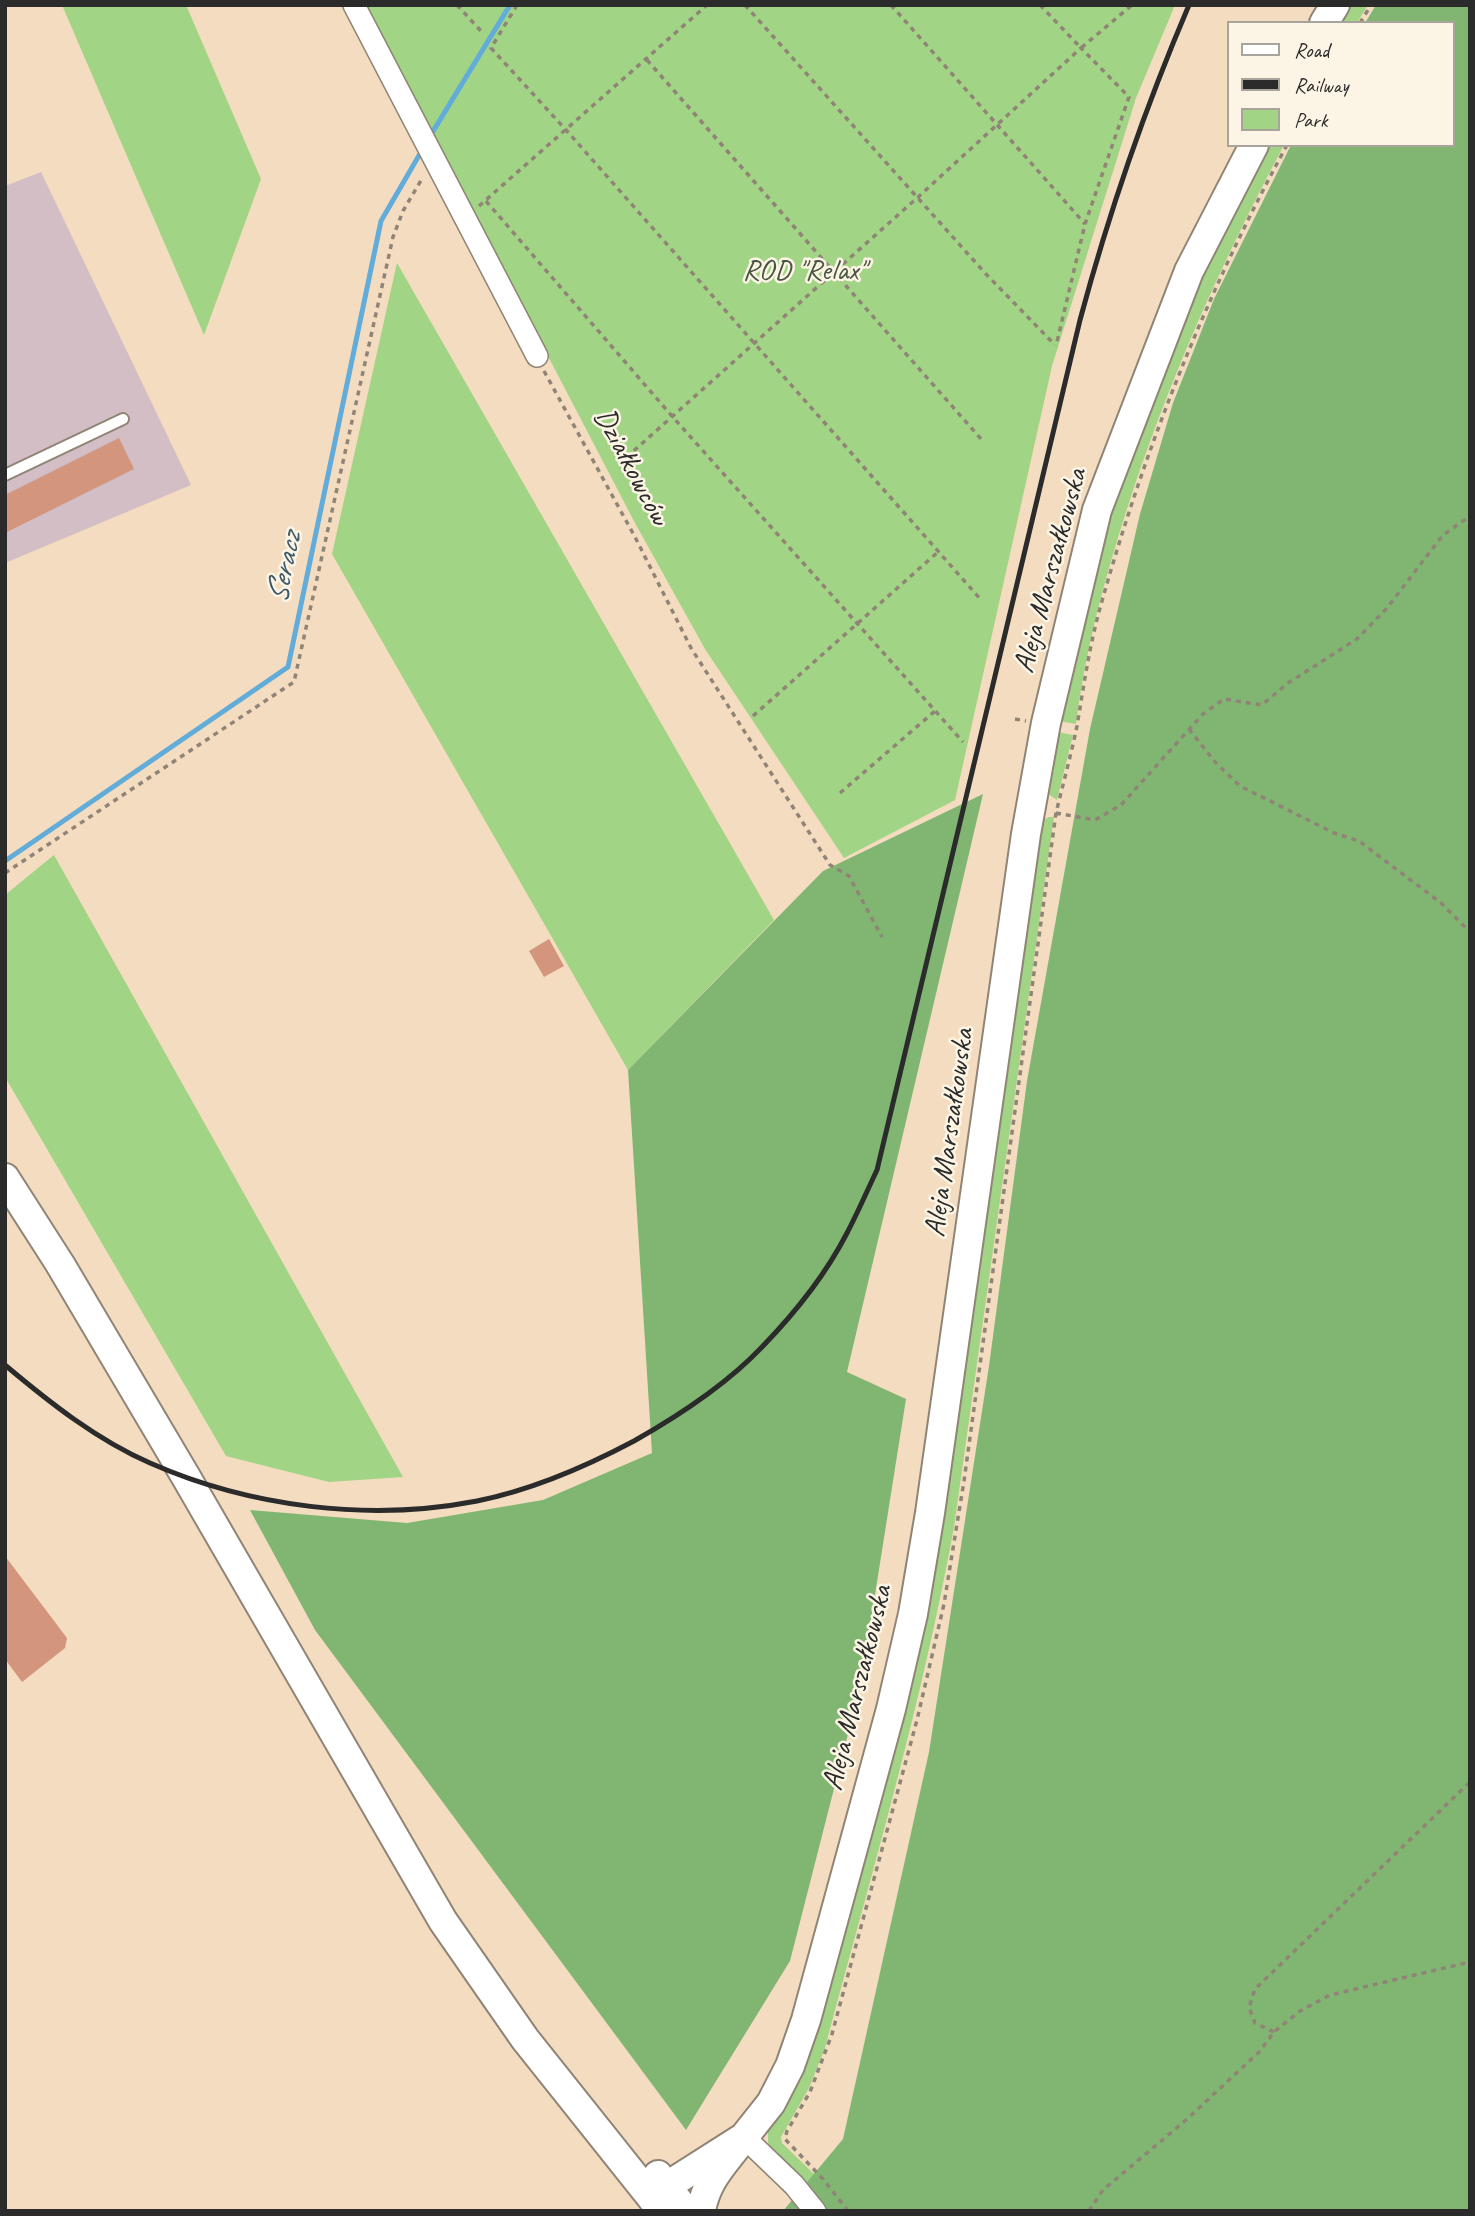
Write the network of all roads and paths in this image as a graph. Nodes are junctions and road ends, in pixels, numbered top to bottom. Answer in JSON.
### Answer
{"nodes":[{"id":1,"x":354,"y":5,"type":"edge"},
{"id":2,"x":457,"y":5,"type":"edge"},
{"id":3,"x":517,"y":5,"type":"edge"},
{"id":4,"x":707,"y":5,"type":"edge"},
{"id":5,"x":745,"y":5,"type":"edge"},
{"id":6,"x":891,"y":5,"type":"edge"},
{"id":7,"x":1041,"y":5,"type":"edge"},
{"id":8,"x":1132,"y":5,"type":"edge"},
{"id":9,"x":1335,"y":5,"type":"edge"},
{"id":10,"x":1371,"y":5,"type":"edge"},
{"id":11,"x":1325,"y":21,"type":"edge"},
{"id":12,"x":1361,"y":21,"type":"edge"},
{"id":13,"x":481,"y":31,"type":"dead end"},
{"id":14,"x":1081,"y":48,"type":"junction"},
{"id":15,"x":647,"y":60,"type":"junction"},
{"id":16,"x":996,"y":125,"type":"junction"},
{"id":17,"x":566,"y":130,"type":"junction"},
{"id":18,"x":1253,"y":147,"type":"edge"},
{"id":19,"x":1286,"y":147,"type":"edge"},
{"id":20,"x":435,"y":162,"type":"junction"},
{"id":21,"x":917,"y":198,"type":"junction"},
{"id":22,"x":486,"y":201,"type":"junction"},
{"id":23,"x":463,"y":216,"type":"junction"},
{"id":24,"x":1085,"y":224,"type":"junction"},
{"id":25,"x":834,"y":270,"type":"junction"},
{"id":26,"x":753,"y":342,"type":"junction"},
{"id":27,"x":537,"y":356,"type":"joint"},
{"id":28,"x":671,"y":415,"type":"junction"},
{"id":29,"x":122,"y":419,"type":"dead end"},
{"id":30,"x":982,"y":440,"type":"dead end"},
{"id":31,"x":619,"y":464,"type":"dead end"},
{"id":32,"x":5,"y":475,"type":"edge"},
{"id":33,"x":1470,"y":516,"type":"edge"},
{"id":34,"x":938,"y":552,"type":"junction"},
{"id":35,"x":982,"y":601,"type":"dead end"},
{"id":36,"x":856,"y":623,"type":"junction"},
{"id":37,"x":935,"y":711,"type":"junction"},
{"id":38,"x":753,"y":716,"type":"dead end"},
{"id":39,"x":1189,"y":729,"type":"junction"},
{"id":40,"x":962,"y":742,"type":"dead end"},
{"id":41,"x":839,"y":793,"type":"dead end"},
{"id":42,"x":1056,"y":813,"type":"junction"},
{"id":43,"x":5,"y":873,"type":"edge"},
{"id":44,"x":1470,"y":932,"type":"edge"},
{"id":45,"x":882,"y":937,"type":"dead end"},
{"id":46,"x":7,"y":1184,"type":"edge"},
{"id":47,"x":1470,"y":1782,"type":"edge"},
{"id":48,"x":1470,"y":1962,"type":"edge"},
{"id":49,"x":1274,"y":2032,"type":"junction"},
{"id":50,"x":744,"y":2137,"type":"junction"},
{"id":51,"x":676,"y":2205,"type":"edge"},
{"id":52,"x":815,"y":2211,"type":"edge"},
{"id":53,"x":848,"y":2211,"type":"edge"},
{"id":54,"x":1089,"y":2211,"type":"edge"}],
"edges":[{"from":1,"to":20,"type":"street"},
{"from":2,"to":13,"type":"path"},
{"from":3,"to":17,"type":"path"},
{"from":4,"to":15,"type":"path"},
{"from":5,"to":21,"type":"path"},
{"from":6,"to":16,"type":"path"},
{"from":7,"to":14,"type":"path"},
{"from":8,"to":14,"type":"path"},
{"from":9,"to":11,"type":"main road"},
{"from":10,"to":12,"type":"path"},
{"from":14,"to":16,"type":"path"},
{"from":14,"to":24,"type":"path"},
{"from":15,"to":17,"type":"path"},
{"from":15,"to":25,"type":"path"},
{"from":16,"to":21,"type":"path"},
{"from":16,"to":24,"type":"path"},
{"from":17,"to":22,"type":"path"},
{"from":17,"to":26,"type":"path"},
{"from":18,"to":50,"type":"main road","name":"Aleja Marszałkowska"},
{"from":19,"to":42,"type":"path"},
{"from":20,"to":23,"type":"street"},
{"from":20,"to":43,"type":"path"},
{"from":21,"to":24,"type":"path"},
{"from":21,"to":25,"type":"path"},
{"from":22,"to":23,"type":"path"},
{"from":22,"to":28,"type":"path"},
{"from":23,"to":27,"type":"street"},
{"from":25,"to":26,"type":"path"},
{"from":25,"to":30,"type":"path"},
{"from":26,"to":28,"type":"path"},
{"from":26,"to":34,"type":"path"},
{"from":27,"to":45,"type":"path","name":"Działkowców"},
{"from":28,"to":31,"type":"path"},
{"from":28,"to":36,"type":"path"},
{"from":29,"to":32,"type":"lane"},
{"from":33,"to":39,"type":"path"},
{"from":34,"to":35,"type":"path"},
{"from":34,"to":36,"type":"path"},
{"from":36,"to":37,"type":"path"},
{"from":36,"to":38,"type":"path"},
{"from":37,"to":40,"type":"path"},
{"from":37,"to":41,"type":"path"},
{"from":39,"to":42,"type":"path"},
{"from":39,"to":44,"type":"path"},
{"from":42,"to":53,"type":"path"},
{"from":46,"to":51,"type":"main road"},
{"from":47,"to":49,"type":"path"},
{"from":48,"to":49,"type":"path"},
{"from":49,"to":54,"type":"path"},
{"from":50,"to":51,"type":"main road","name":"Aleja Marszałkowska"},
{"from":50,"to":51,"type":"main road","name":"Aleja Marszałkowska"},
{"from":50,"to":52,"type":"street"}]}
